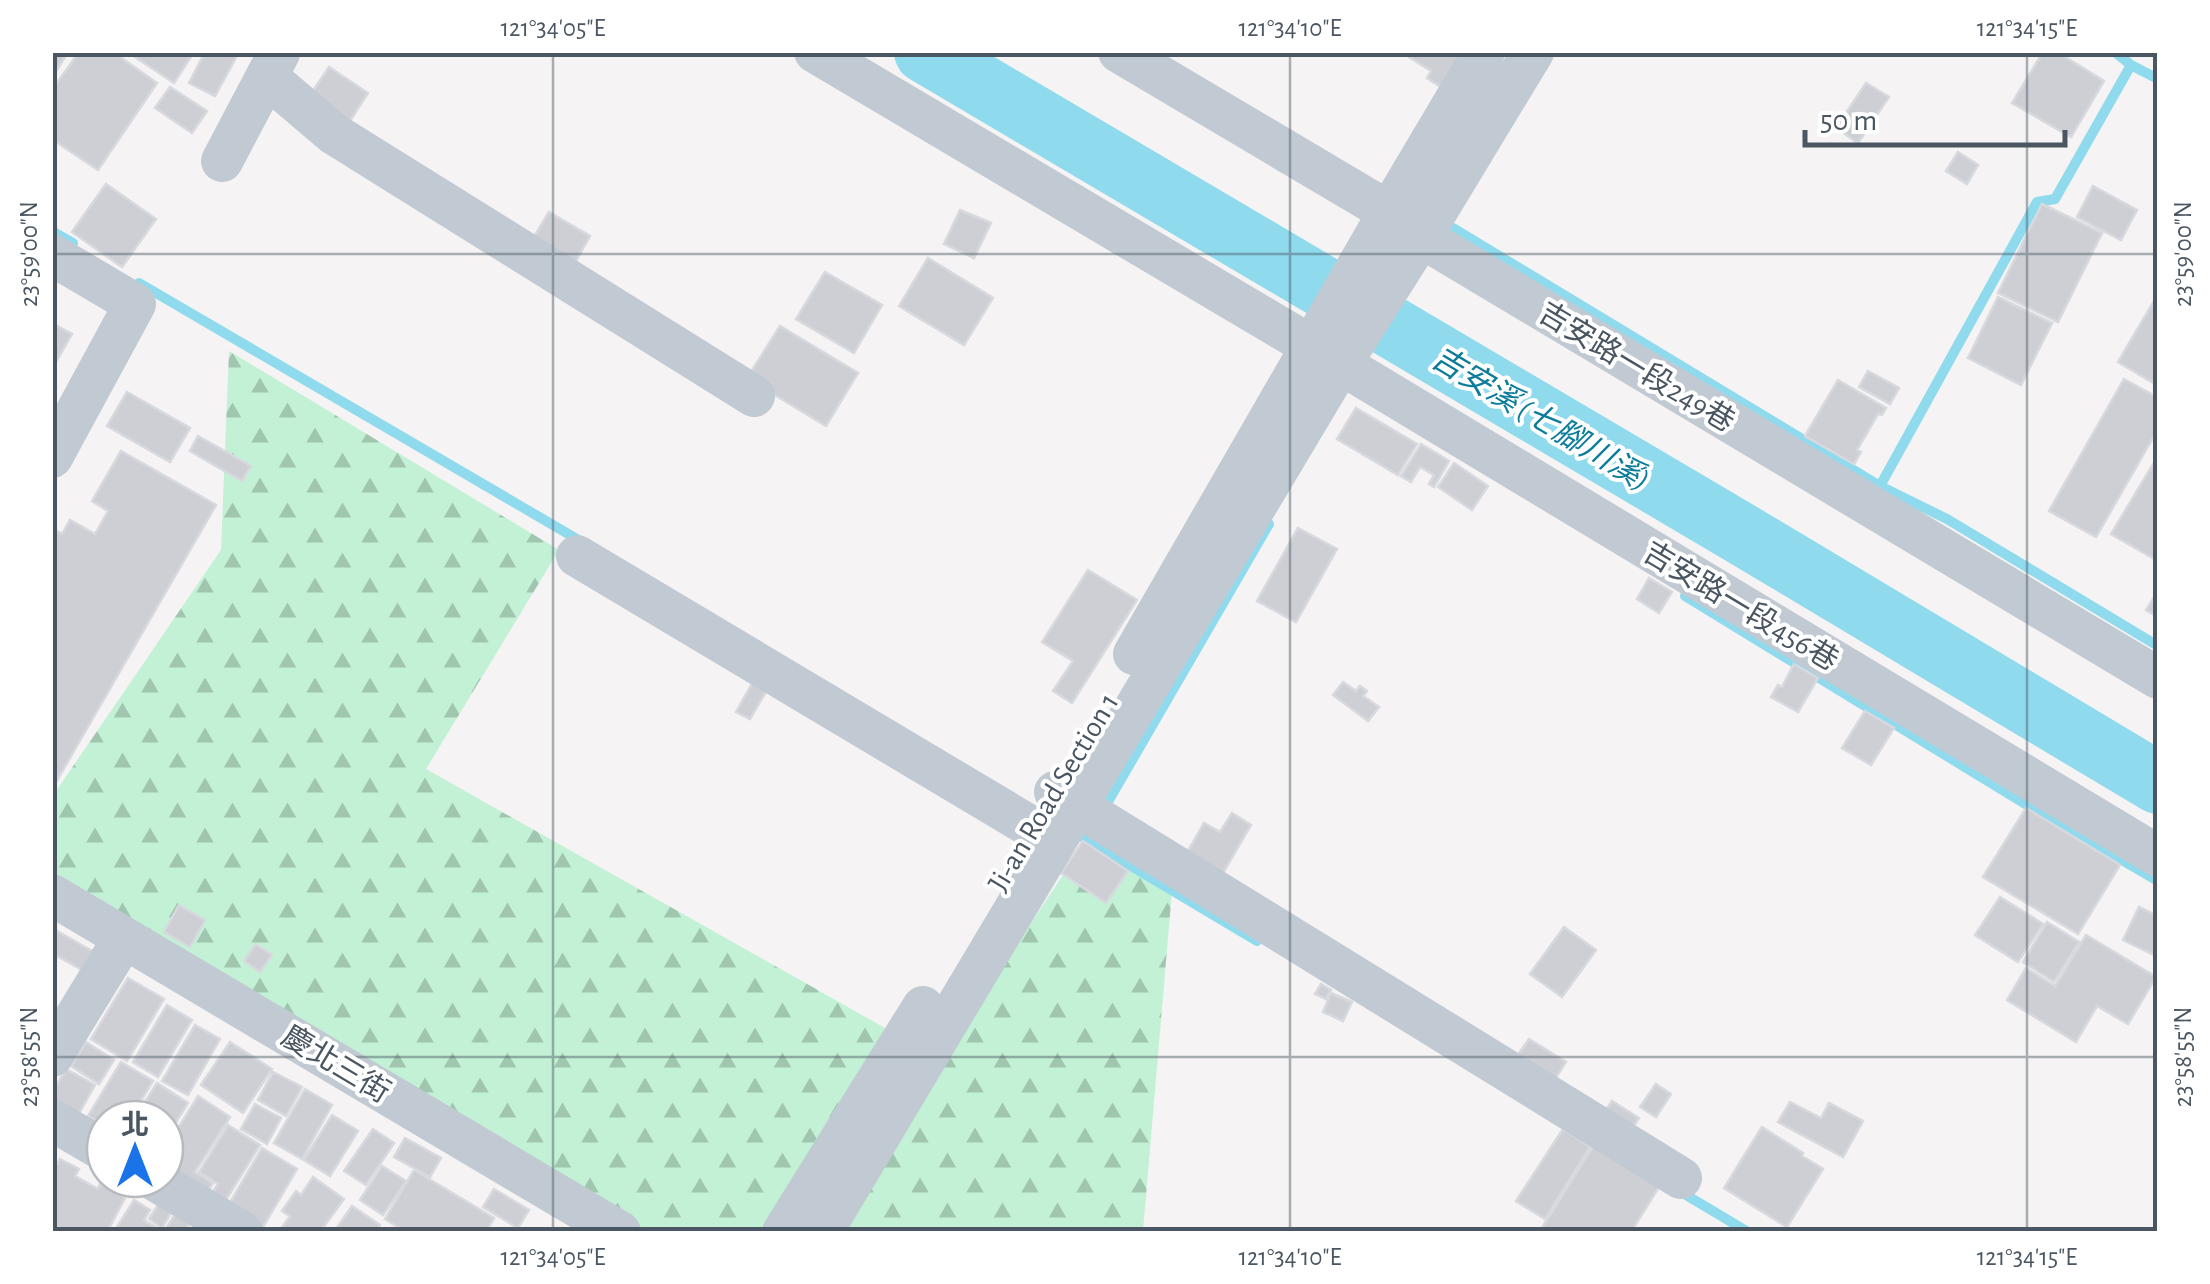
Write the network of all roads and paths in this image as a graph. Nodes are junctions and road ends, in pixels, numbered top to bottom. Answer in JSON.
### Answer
{"nodes":[{"id":1,"x":814,"y":52,"type":"edge"},
{"id":2,"x":1120,"y":52,"type":"edge"},
{"id":3,"x":1484,"y":52,"type":"edge"},
{"id":4,"x":1532,"y":52,"type":"edge"},
{"id":5,"x":273,"y":65,"type":"edge"},
{"id":6,"x":222,"y":161,"type":"dead end"},
{"id":7,"x":1405,"y":225,"type":"junction"},
{"id":8,"x":52,"y":255,"type":"edge"},
{"id":9,"x":1325,"y":356,"type":"junction"},
{"id":10,"x":754,"y":396,"type":"dead end"},
{"id":11,"x":52,"y":457,"type":"edge"},
{"id":12,"x":577,"y":556,"type":"dead end"},
{"id":13,"x":2158,"y":678,"type":"edge"},
{"id":14,"x":1066,"y":799,"type":"junction"},
{"id":15,"x":1033,"y":828,"type":"junction"},
{"id":16,"x":2158,"y":856,"type":"edge"},
{"id":17,"x":52,"y":895,"type":"edge"},
{"id":18,"x":124,"y":938,"type":"junction"},
{"id":19,"x":52,"y":1056,"type":"edge"},
{"id":20,"x":52,"y":1120,"type":"edge"},
{"id":21,"x":85,"y":1139,"type":"edge"},
{"id":22,"x":1681,"y":1178,"type":"dead end"},
{"id":23,"x":185,"y":1198,"type":"edge"},
{"id":24,"x":242,"y":1232,"type":"edge"},
{"id":25,"x":620,"y":1232,"type":"edge"},
{"id":26,"x":783,"y":1232,"type":"edge"},
{"id":27,"x":822,"y":1232,"type":"edge"}],
"edges":[{"from":1,"to":9,"type":"street","name":"吉安路一段456巷"},
{"from":2,"to":7,"type":"street","name":"吉安路一段249巷"},
{"from":3,"to":7,"type":"street"},
{"from":4,"to":7,"type":"street"},
{"from":5,"to":6,"type":"street"},
{"from":5,"to":10,"type":"street"},
{"from":7,"to":9,"type":"street","name":"Ji-an Road Section 1"},
{"from":7,"to":13,"type":"street","name":"吉安路一段249巷"},
{"from":8,"to":11,"type":"street"},
{"from":9,"to":14,"type":"street","name":"Ji-an Road Section 1"},
{"from":9,"to":16,"type":"street","name":"吉安路一段456巷"},
{"from":12,"to":15,"type":"street"},
{"from":14,"to":15,"type":"street","name":"Ji-an Road Section 1"},
{"from":14,"to":22,"type":"street"},
{"from":14,"to":27,"type":"street","name":"Ji-an Road Section 1"},
{"from":15,"to":26,"type":"street","name":"Ji-an Road Section 1"},
{"from":17,"to":18,"type":"street","name":"慶北三街"},
{"from":18,"to":19,"type":"street"},
{"from":18,"to":25,"type":"street","name":"慶北三街"},
{"from":20,"to":21,"type":"street"},
{"from":23,"to":24,"type":"street"}]}
